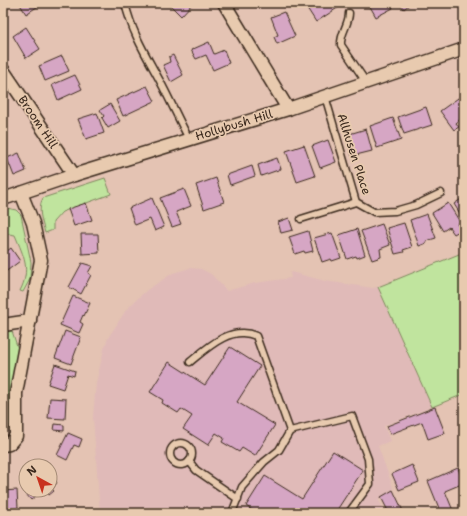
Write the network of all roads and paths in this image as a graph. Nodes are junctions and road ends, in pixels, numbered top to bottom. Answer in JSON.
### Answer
{"nodes":[{"id":1,"x":124,"y":3,"type":"edge"},
{"id":2,"x":224,"y":3,"type":"edge"},
{"id":3,"x":349,"y":13,"type":"dead end"},
{"id":4,"x":464,"y":49,"type":"edge"},
{"id":5,"x":3,"y":70,"type":"edge"},
{"id":6,"x":366,"y":82,"type":"junction"},
{"id":7,"x":325,"y":96,"type":"junction"},
{"id":8,"x":288,"y":109,"type":"junction"},
{"id":9,"x":189,"y":139,"type":"junction"},
{"id":10,"x":74,"y":175,"type":"junction"},
{"id":11,"x":22,"y":193,"type":"junction"},
{"id":12,"x":441,"y":193,"type":"dead end"},
{"id":13,"x":3,"y":199,"type":"edge"},
{"id":14,"x":356,"y":202,"type":"junction"},
{"id":15,"x":301,"y":219,"type":"dead end"},
{"id":16,"x":30,"y":321,"type":"junction"},
{"id":17,"x":3,"y":325,"type":"edge"},
{"id":18,"x":190,"y":362,"type":"dead end"},
{"id":19,"x":290,"y":432,"type":"junction"},
{"id":20,"x":3,"y":445,"type":"edge"},
{"id":21,"x":189,"y":462,"type":"dead end"},
{"id":22,"x":238,"y":499,"type":"junction"},
{"id":23,"x":350,"y":511,"type":"dead end"},
{"id":24,"x":232,"y":513,"type":"edge"}],
"edges":[{"from":1,"to":9,"type":"lane"},
{"from":2,"to":8,"type":"street"},
{"from":3,"to":6,"type":"lane"},
{"from":4,"to":6,"type":"street","name":"Hollybush Hill"},
{"from":5,"to":10,"type":"street","name":"Broom Hill"},
{"from":6,"to":7,"type":"street","name":"Hollybush Hill"},
{"from":7,"to":8,"type":"street","name":"Hollybush Hill"},
{"from":7,"to":14,"type":"lane","name":"Allhusen Place"},
{"from":8,"to":9,"type":"street","name":"Hollybush Hill"},
{"from":9,"to":10,"type":"street","name":"Hollybush Hill"},
{"from":10,"to":11,"type":"street","name":"Hollybush Hill"},
{"from":11,"to":13,"type":"street","name":"Hollybush Hill"},
{"from":11,"to":16,"type":"street"},
{"from":12,"to":14,"type":"lane","name":"Allhusen Place"},
{"from":14,"to":15,"type":"lane"},
{"from":16,"to":17,"type":"street"},
{"from":16,"to":20,"type":"street"},
{"from":18,"to":19,"type":"lane"},
{"from":19,"to":22,"type":"lane"},
{"from":19,"to":23,"type":"lane"},
{"from":21,"to":22,"type":"lane"},
{"from":22,"to":24,"type":"lane"}]}
